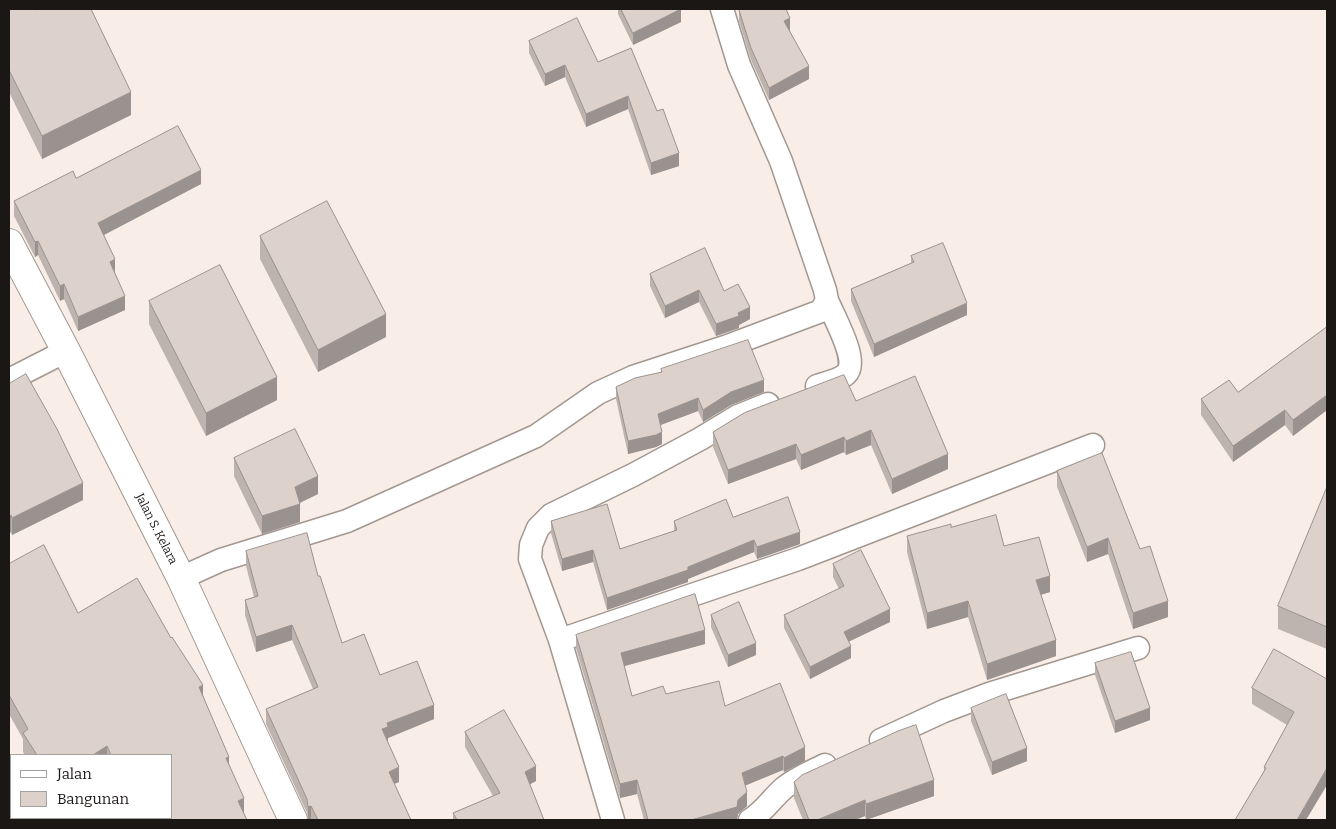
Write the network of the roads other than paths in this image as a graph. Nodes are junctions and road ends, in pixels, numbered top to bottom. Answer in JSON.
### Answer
{"nodes":[{"id":1,"x":722,"y":9,"type":"edge"},
{"id":2,"x":9,"y":243,"type":"edge"},
{"id":3,"x":827,"y":300,"type":"junction"},
{"id":4,"x":66,"y":351,"type":"junction"},
{"id":5,"x":9,"y":380,"type":"edge"},
{"id":6,"x":1093,"y":446,"type":"dead end"},
{"id":7,"x":181,"y":578,"type":"junction"},
{"id":8,"x":560,"y":640,"type":"junction"},
{"id":9,"x":1138,"y":648,"type":"dead end"},
{"id":10,"x":866,"y":746,"type":"edge"},
{"id":11,"x":841,"y":758,"type":"edge"},
{"id":12,"x":293,"y":820,"type":"edge"},
{"id":13,"x":612,"y":820,"type":"edge"},
{"id":14,"x":750,"y":820,"type":"edge"}],
"edges":[{"from":1,"to":3,"type":"street"},
{"from":2,"to":4,"type":"main road","name":"Jalan S. Kelara"},
{"from":3,"to":7,"type":"street"},
{"from":3,"to":8,"type":"street"},
{"from":4,"to":5,"type":"street"},
{"from":4,"to":7,"type":"main road","name":"Jalan S. Kelara"},
{"from":6,"to":8,"type":"street"},
{"from":7,"to":12,"type":"main road","name":"Jalan S. Kelara"},
{"from":8,"to":13,"type":"street"},
{"from":9,"to":10,"type":"street"},
{"from":11,"to":14,"type":"street"}]}
